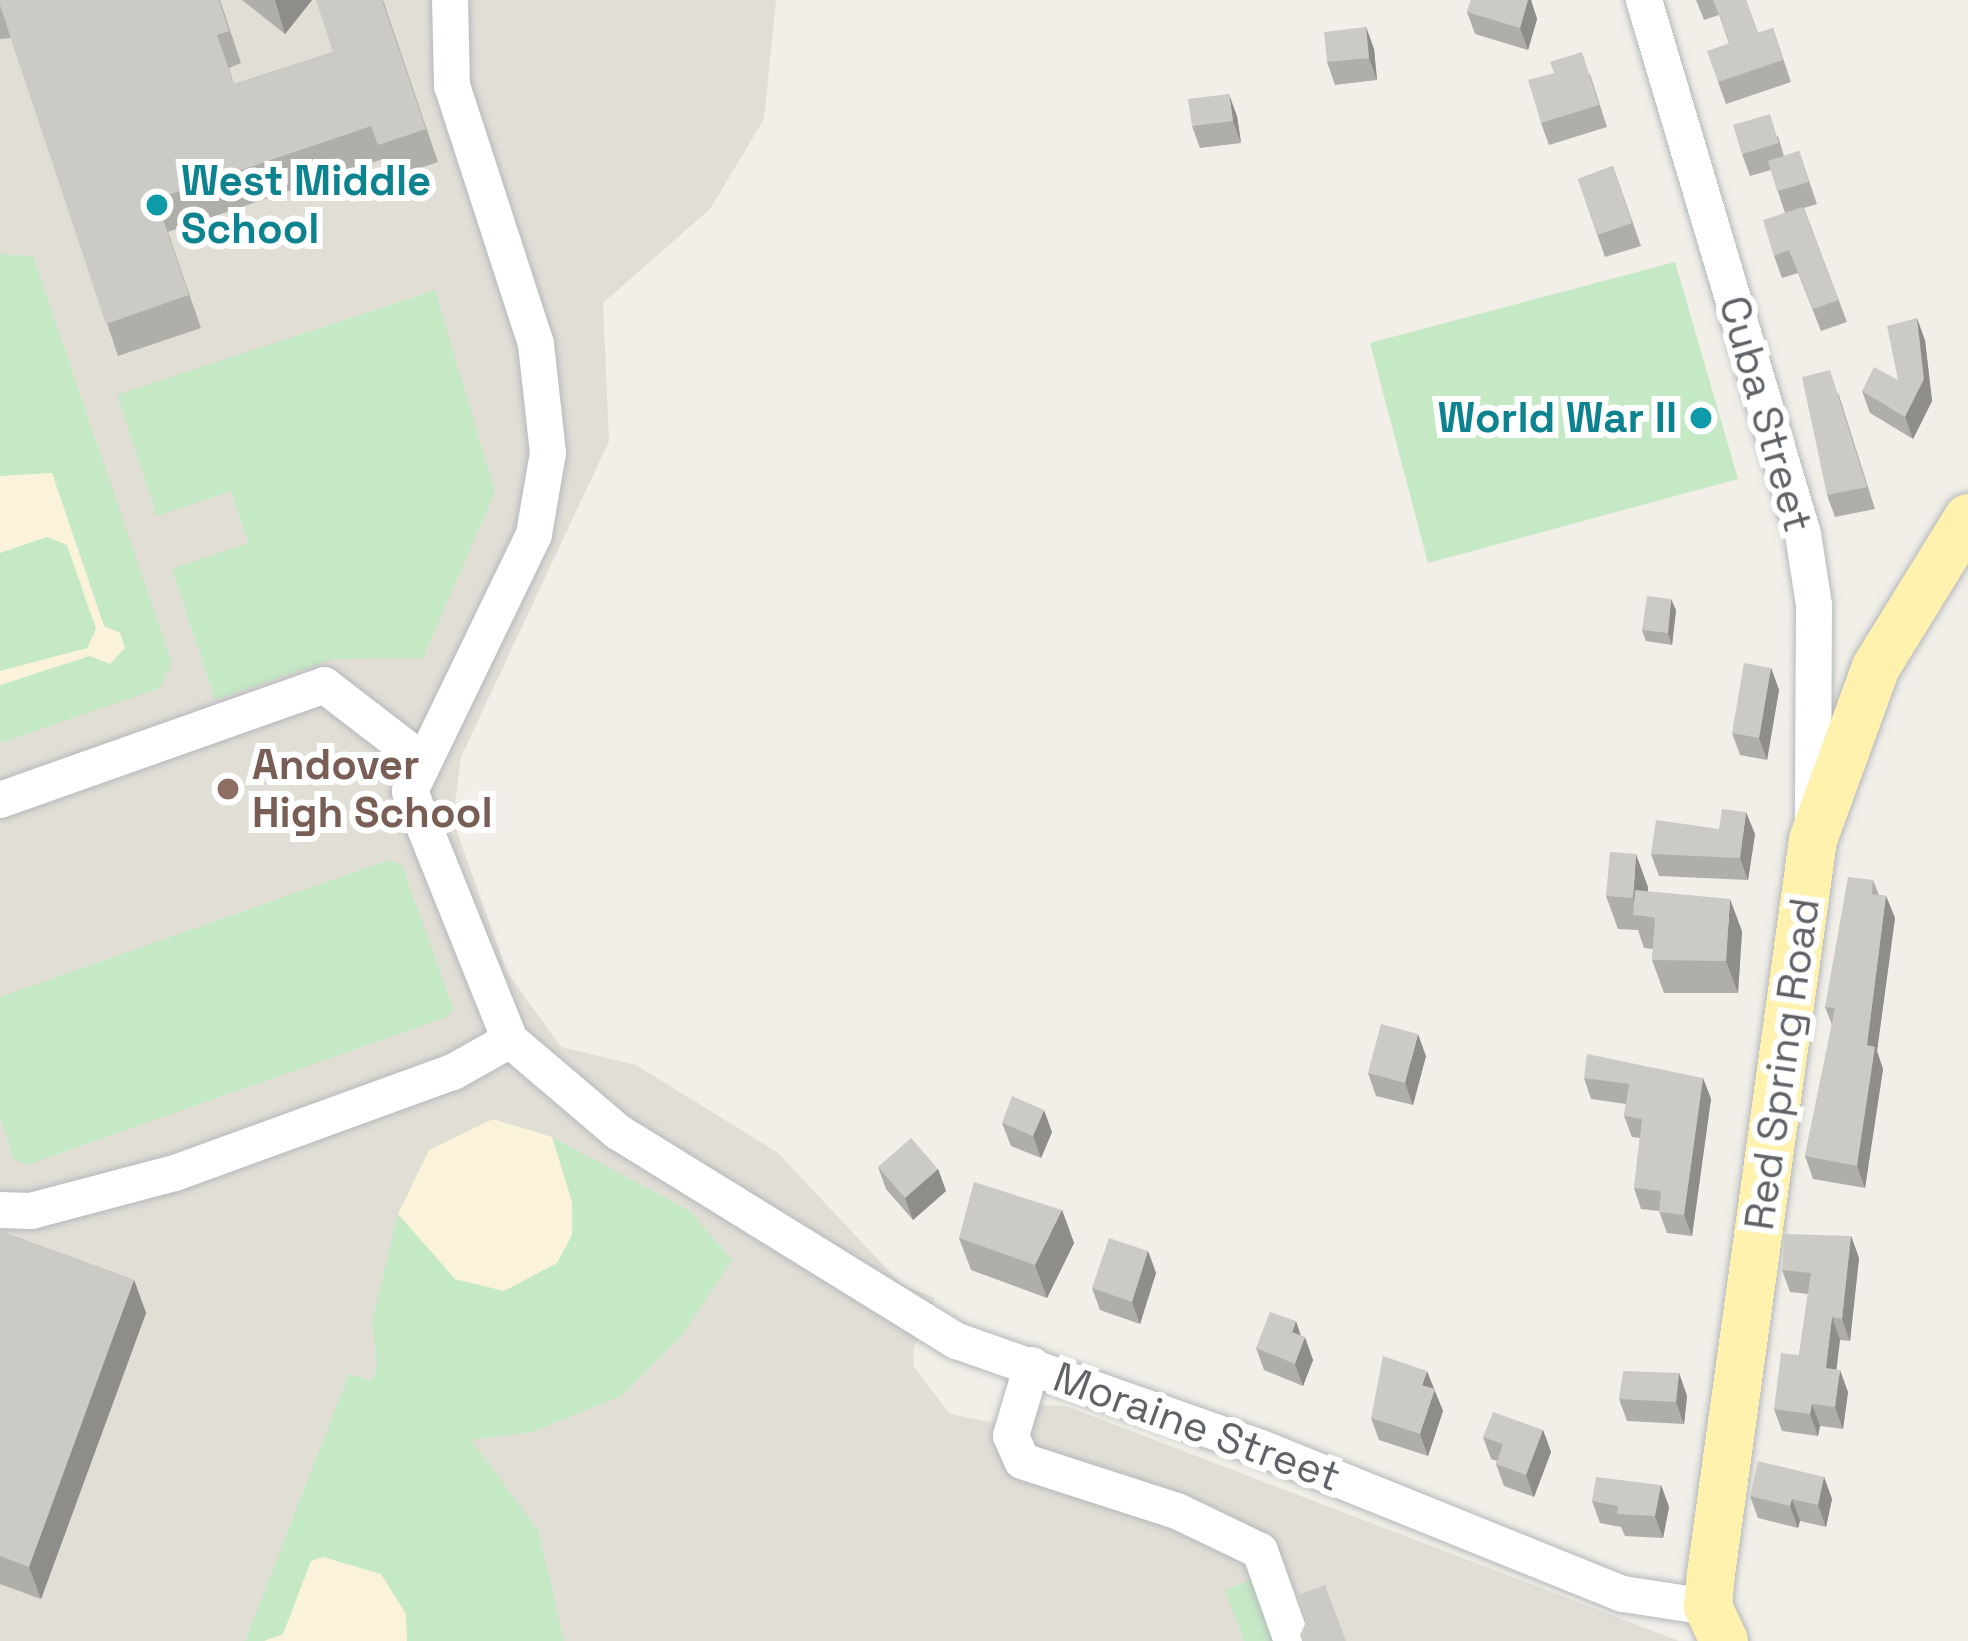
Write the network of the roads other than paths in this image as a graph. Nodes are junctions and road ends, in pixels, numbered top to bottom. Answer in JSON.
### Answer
{"nodes":[{"id":1,"x":450,"y":0,"type":"edge"},
{"id":2,"x":1644,"y":0,"type":"edge"},
{"id":3,"x":1968,"y":518,"type":"edge"},
{"id":4,"x":420,"y":759,"type":"junction"},
{"id":5,"x":0,"y":800,"type":"edge"},
{"id":6,"x":1813,"y":840,"type":"junction"},
{"id":7,"x":510,"y":1040,"type":"junction"},
{"id":8,"x":0,"y":1210,"type":"edge"},
{"id":9,"x":1032,"y":1365,"type":"junction"},
{"id":10,"x":1716,"y":1624,"type":"edge"},
{"id":11,"x":1292,"y":1641,"type":"edge"}],
"edges":[{"from":1,"to":4,"type":"street"},
{"from":2,"to":6,"type":"street","name":"Cuba Street"},
{"from":3,"to":6,"type":"main road","name":"Red Spring Road"},
{"from":4,"to":5,"type":"street"},
{"from":4,"to":7,"type":"street"},
{"from":6,"to":10,"type":"main road","name":"Red Spring Road"},
{"from":7,"to":8,"type":"street"},
{"from":7,"to":9,"type":"street","name":"Moraine Street"},
{"from":9,"to":10,"type":"street","name":"Moraine Street"},
{"from":9,"to":11,"type":"street"}]}
